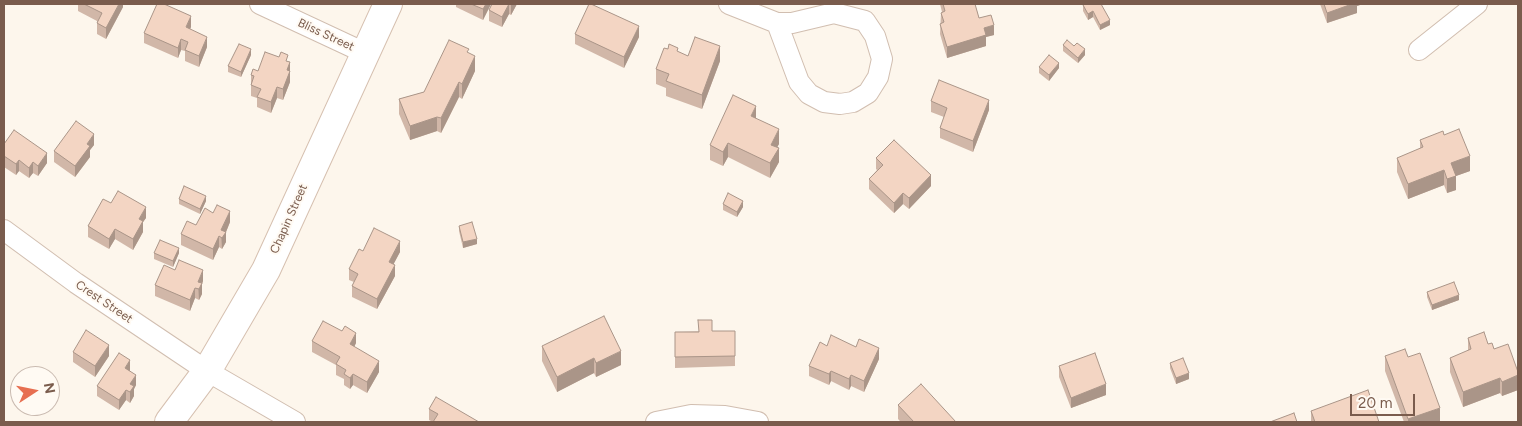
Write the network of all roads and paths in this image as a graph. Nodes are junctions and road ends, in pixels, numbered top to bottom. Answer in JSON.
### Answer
{"nodes":[{"id":1,"x":260,"y":4,"type":"edge"},
{"id":2,"x":388,"y":4,"type":"edge"},
{"id":3,"x":729,"y":4,"type":"edge"},
{"id":4,"x":1477,"y":4,"type":"edge"},
{"id":5,"x":778,"y":23,"type":"junction"},
{"id":6,"x":1419,"y":50,"type":"dead end"},
{"id":7,"x":365,"y":53,"type":"junction"},
{"id":8,"x":4,"y":230,"type":"edge"},
{"id":9,"x":207,"y":371,"type":"junction"},
{"id":10,"x":169,"y":422,"type":"edge"},
{"id":11,"x":295,"y":422,"type":"edge"},
{"id":12,"x":656,"y":422,"type":"edge"},
{"id":13,"x":758,"y":422,"type":"edge"}],
"edges":[{"from":1,"to":7,"type":"street","name":"Bliss Street"},
{"from":2,"to":7,"type":"main road","name":"Chapin Street"},
{"from":3,"to":5,"type":"street"},
{"from":4,"to":6,"type":"street"},
{"from":5,"to":5,"type":"street"},
{"from":7,"to":9,"type":"main road","name":"Chapin Street"},
{"from":8,"to":9,"type":"street","name":"Crest Street"},
{"from":9,"to":10,"type":"main road","name":"Chapin Street"},
{"from":9,"to":11,"type":"street","name":"Crest Street"},
{"from":12,"to":13,"type":"street"}]}
